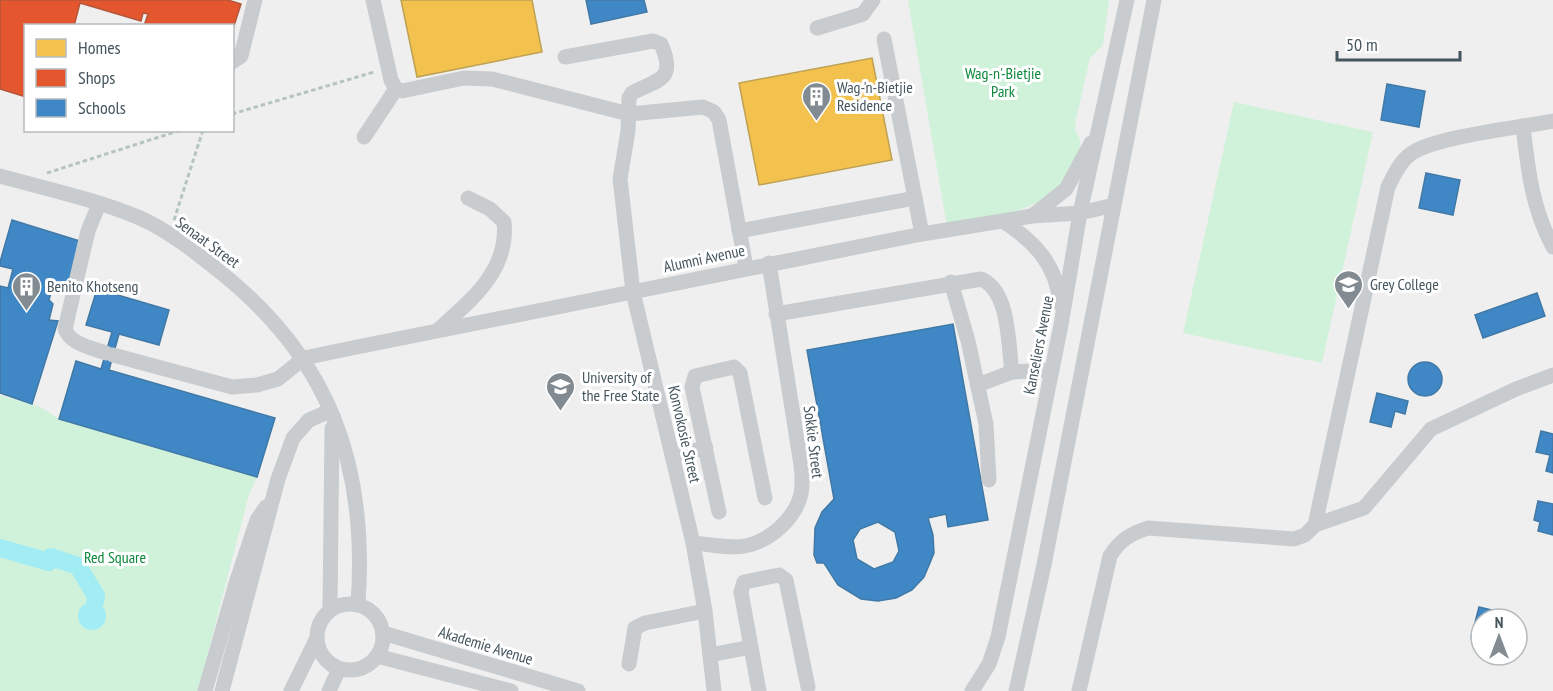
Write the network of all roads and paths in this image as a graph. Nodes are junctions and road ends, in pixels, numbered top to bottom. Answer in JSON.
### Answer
{"nodes":[{"id":1,"x":255,"y":0,"type":"edge"},
{"id":2,"x":373,"y":0,"type":"edge"},
{"id":3,"x":873,"y":0,"type":"edge"},
{"id":4,"x":1127,"y":0,"type":"edge"},
{"id":5,"x":1154,"y":0,"type":"edge"},
{"id":6,"x":817,"y":28,"type":"dead end"},
{"id":7,"x":884,"y":39,"type":"dead end"},
{"id":8,"x":565,"y":57,"type":"dead end"},
{"id":9,"x":234,"y":61,"type":"edge"},
{"id":10,"x":388,"y":68,"type":"junction"},
{"id":11,"x":396,"y":89,"type":"junction"},
{"id":12,"x":234,"y":113,"type":"edge"},
{"id":13,"x":629,"y":114,"type":"junction"},
{"id":14,"x":1102,"y":118,"type":"junction"},
{"id":15,"x":1553,"y":120,"type":"edge"},
{"id":16,"x":1523,"y":126,"type":"junction"},
{"id":17,"x":175,"y":132,"type":"edge"},
{"id":18,"x":201,"y":132,"type":"edge"},
{"id":19,"x":363,"y":137,"type":"dead end"},
{"id":20,"x":0,"y":176,"type":"edge"},
{"id":21,"x":19,"y":181,"type":"junction"},
{"id":22,"x":468,"y":198,"type":"dead end"},
{"id":23,"x":915,"y":198,"type":"junction"},
{"id":24,"x":99,"y":204,"type":"junction"},
{"id":25,"x":1114,"y":205,"type":"junction"},
{"id":26,"x":1080,"y":213,"type":"junction"},
{"id":27,"x":1032,"y":216,"type":"junction"},
{"id":28,"x":1004,"y":221,"type":"junction"},
{"id":29,"x":739,"y":231,"type":"junction"},
{"id":30,"x":170,"y":234,"type":"junction"},
{"id":31,"x":922,"y":234,"type":"junction"},
{"id":32,"x":1553,"y":247,"type":"edge"},
{"id":33,"x":769,"y":263,"type":"junction"},
{"id":34,"x":746,"y":267,"type":"junction"},
{"id":35,"x":951,"y":282,"type":"junction"},
{"id":36,"x":633,"y":291,"type":"junction"},
{"id":37,"x":777,"y":314,"type":"junction"},
{"id":38,"x":1061,"y":325,"type":"junction"},
{"id":39,"x":438,"y":330,"type":"junction"},
{"id":40,"x":304,"y":358,"type":"junction"},
{"id":41,"x":1052,"y":370,"type":"junction"},
{"id":42,"x":1012,"y":372,"type":"junction"},
{"id":43,"x":1553,"y":375,"type":"edge"},
{"id":44,"x":978,"y":386,"type":"junction"},
{"id":45,"x":331,"y":415,"type":"junction"},
{"id":46,"x":706,"y":448,"type":"junction"},
{"id":47,"x":672,"y":455,"type":"junction"},
{"id":48,"x":989,"y":480,"type":"dead end"},
{"id":49,"x":765,"y":498,"type":"dead end"},
{"id":50,"x":273,"y":500,"type":"junction"},
{"id":51,"x":719,"y":512,"type":"dead end"},
{"id":52,"x":1315,"y":525,"type":"junction"},
{"id":53,"x":693,"y":543,"type":"junction"},
{"id":54,"x":358,"y":604,"type":"junction"},
{"id":55,"x":330,"y":609,"type":"junction"},
{"id":56,"x":705,"y":611,"type":"junction"},
{"id":57,"x":383,"y":633,"type":"junction"},
{"id":58,"x":316,"y":640,"type":"junction"},
{"id":59,"x":751,"y":647,"type":"junction"},
{"id":60,"x":711,"y":655,"type":"junction"},
{"id":61,"x":377,"y":656,"type":"junction"},
{"id":62,"x":629,"y":664,"type":"dead end"},
{"id":63,"x":339,"y":669,"type":"junction"},
{"id":64,"x":808,"y":687,"type":"dead end"},
{"id":65,"x":205,"y":691,"type":"edge"},
{"id":66,"x":222,"y":691,"type":"edge"},
{"id":67,"x":291,"y":691,"type":"edge"},
{"id":68,"x":329,"y":691,"type":"edge"},
{"id":69,"x":511,"y":691,"type":"edge"},
{"id":70,"x":578,"y":691,"type":"edge"},
{"id":71,"x":714,"y":691,"type":"edge"},
{"id":72,"x":759,"y":691,"type":"edge"},
{"id":73,"x":972,"y":691,"type":"edge"},
{"id":74,"x":1016,"y":691,"type":"edge"},
{"id":75,"x":1079,"y":691,"type":"edge"}],
"edges":[{"from":1,"to":9,"type":"street"},
{"from":2,"to":10,"type":"street"},
{"from":3,"to":6,"type":"street"},
{"from":4,"to":14,"type":"street","name":"Kanseliers Avenue"},
{"from":5,"to":25,"type":"street"},
{"from":7,"to":23,"type":"street"},
{"from":8,"to":13,"type":"street","name":"Konvokosie Street"},
{"from":10,"to":11,"type":"street"},
{"from":10,"to":12,"type":"path"},
{"from":11,"to":13,"type":"street"},
{"from":11,"to":19,"type":"street"},
{"from":13,"to":29,"type":"street"},
{"from":13,"to":36,"type":"street","name":"Konvokosie Street"},
{"from":14,"to":26,"type":"street","name":"Kanseliers Avenue"},
{"from":14,"to":27,"type":"street"},
{"from":15,"to":16,"type":"street"},
{"from":16,"to":32,"type":"street"},
{"from":16,"to":52,"type":"street"},
{"from":17,"to":21,"type":"path"},
{"from":18,"to":30,"type":"path"},
{"from":20,"to":21,"type":"street","name":"Senaat Street"},
{"from":21,"to":24,"type":"street","name":"Senaat Street"},
{"from":22,"to":39,"type":"street"},
{"from":23,"to":29,"type":"street"},
{"from":23,"to":31,"type":"street"},
{"from":24,"to":30,"type":"street","name":"Senaat Street"},
{"from":24,"to":40,"type":"street"},
{"from":25,"to":26,"type":"street","name":"Alumni Avenue"},
{"from":25,"to":74,"type":"street"},
{"from":26,"to":27,"type":"street","name":"Alumni Avenue"},
{"from":26,"to":38,"type":"street","name":"Kanseliers Avenue"},
{"from":27,"to":28,"type":"street","name":"Alumni Avenue"},
{"from":28,"to":31,"type":"street","name":"Alumni Avenue"},
{"from":28,"to":38,"type":"street"},
{"from":29,"to":34,"type":"street"},
{"from":30,"to":40,"type":"street","name":"Senaat Street"},
{"from":31,"to":33,"type":"street","name":"Alumni Avenue"},
{"from":33,"to":34,"type":"street","name":"Alumni Avenue"},
{"from":33,"to":37,"type":"street","name":"Sokkie Street"},
{"from":34,"to":36,"type":"street","name":"Alumni Avenue"},
{"from":35,"to":37,"type":"street"},
{"from":35,"to":42,"type":"street"},
{"from":35,"to":44,"type":"street"},
{"from":36,"to":39,"type":"street","name":"Alumni Avenue"},
{"from":36,"to":47,"type":"street","name":"Konvokosie Street"},
{"from":37,"to":53,"type":"street","name":"Sokkie Street"},
{"from":38,"to":41,"type":"street","name":"Kanseliers Avenue"},
{"from":39,"to":40,"type":"street","name":"Alumni Avenue"},
{"from":40,"to":45,"type":"street","name":"Senaat Street"},
{"from":41,"to":42,"type":"street"},
{"from":41,"to":73,"type":"street","name":"Kanseliers Avenue"},
{"from":42,"to":44,"type":"street"},
{"from":43,"to":52,"type":"street"},
{"from":44,"to":48,"type":"street"},
{"from":45,"to":50,"type":"street"},
{"from":45,"to":54,"type":"street","name":"Senaat Street"},
{"from":45,"to":55,"type":"street","name":"Senaat Street"},
{"from":46,"to":47,"type":"street"},
{"from":46,"to":49,"type":"street"},
{"from":46,"to":51,"type":"street"},
{"from":47,"to":53,"type":"street","name":"Konvokosie Street"},
{"from":50,"to":65,"type":"street"},
{"from":50,"to":66,"type":"street"},
{"from":52,"to":75,"type":"street"},
{"from":53,"to":56,"type":"street","name":"Konvokosie Street"},
{"from":54,"to":55,"type":"street"},
{"from":54,"to":57,"type":"street"},
{"from":55,"to":58,"type":"street","name":"Senaat Street"},
{"from":56,"to":60,"type":"street","name":"Konvokosie Street"},
{"from":56,"to":62,"type":"street"},
{"from":57,"to":61,"type":"street"},
{"from":57,"to":70,"type":"street","name":"Akademie Avenue"},
{"from":58,"to":63,"type":"street"},
{"from":58,"to":67,"type":"street","name":"Senaat Street"},
{"from":59,"to":60,"type":"street"},
{"from":59,"to":64,"type":"street"},
{"from":59,"to":72,"type":"street"},
{"from":60,"to":71,"type":"street","name":"Konvokosie Street"},
{"from":61,"to":63,"type":"street"},
{"from":61,"to":69,"type":"street"},
{"from":63,"to":68,"type":"street"}]}
